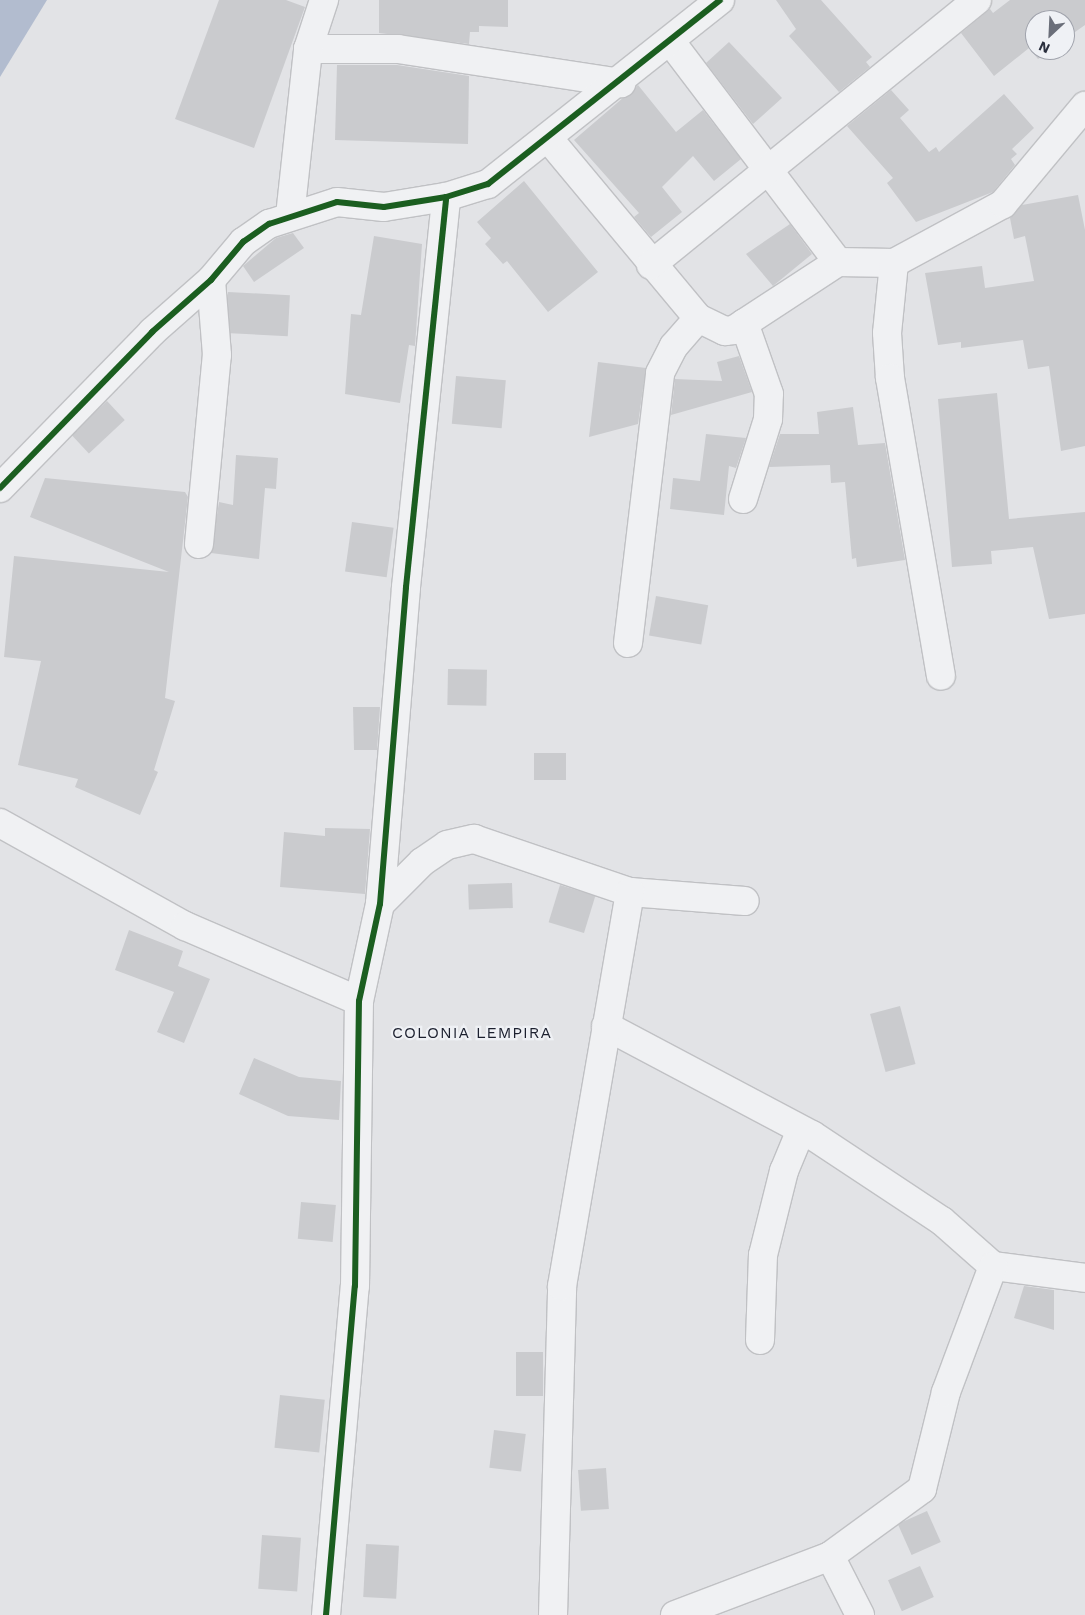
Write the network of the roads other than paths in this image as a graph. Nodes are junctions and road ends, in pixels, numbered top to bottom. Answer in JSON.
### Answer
{"nodes":[{"id":1,"x":324,"y":0,"type":"edge"},
{"id":2,"x":720,"y":0,"type":"edge"},
{"id":3,"x":977,"y":0,"type":"edge"},
{"id":4,"x":671,"y":42,"type":"junction"},
{"id":5,"x":308,"y":49,"type":"junction"},
{"id":6,"x":621,"y":83,"type":"junction"},
{"id":7,"x":1085,"y":106,"type":"edge"},
{"id":8,"x":548,"y":138,"type":"junction"},
{"id":9,"x":771,"y":168,"type":"junction"},
{"id":10,"x":446,"y":197,"type":"junction"},
{"id":11,"x":290,"y":216,"type":"junction"},
{"id":12,"x":838,"y":262,"type":"junction"},
{"id":13,"x":894,"y":263,"type":"junction"},
{"id":14,"x":652,"y":265,"type":"junction"},
{"id":15,"x":211,"y":280,"type":"junction"},
{"id":16,"x":698,"y":318,"type":"junction"},
{"id":17,"x":744,"y":323,"type":"junction"},
{"id":18,"x":0,"y":488,"type":"edge"},
{"id":19,"x":743,"y":499,"type":"dead end"},
{"id":20,"x":199,"y":544,"type":"dead end"},
{"id":21,"x":628,"y":643,"type":"dead end"},
{"id":22,"x":941,"y":676,"type":"dead end"},
{"id":23,"x":0,"y":823,"type":"edge"},
{"id":24,"x":630,"y":892,"type":"junction"},
{"id":25,"x":745,"y":901,"type":"dead end"},
{"id":26,"x":380,"y":904,"type":"junction"},
{"id":27,"x":359,"y":1001,"type":"junction"},
{"id":28,"x":606,"y":1026,"type":"junction"},
{"id":29,"x":801,"y":1130,"type":"junction"},
{"id":30,"x":993,"y":1266,"type":"junction"},
{"id":31,"x":1085,"y":1278,"type":"edge"},
{"id":32,"x":760,"y":1340,"type":"dead end"},
{"id":33,"x":830,"y":1556,"type":"junction"},
{"id":34,"x":326,"y":1615,"type":"edge"},
{"id":35,"x":553,"y":1615,"type":"edge"},
{"id":36,"x":675,"y":1615,"type":"edge"},
{"id":37,"x":860,"y":1615,"type":"edge"}],
"edges":[{"from":1,"to":5,"type":"street"},
{"from":2,"to":4,"type":"street"},
{"from":3,"to":9,"type":"street"},
{"from":4,"to":6,"type":"street"},
{"from":4,"to":9,"type":"street"},
{"from":5,"to":6,"type":"street"},
{"from":5,"to":11,"type":"street"},
{"from":6,"to":8,"type":"street"},
{"from":7,"to":13,"type":"street"},
{"from":8,"to":10,"type":"street"},
{"from":8,"to":14,"type":"street"},
{"from":9,"to":12,"type":"street"},
{"from":9,"to":14,"type":"street"},
{"from":10,"to":11,"type":"street"},
{"from":10,"to":26,"type":"street"},
{"from":11,"to":15,"type":"street"},
{"from":12,"to":13,"type":"street"},
{"from":12,"to":17,"type":"street"},
{"from":13,"to":22,"type":"street"},
{"from":14,"to":16,"type":"street"},
{"from":15,"to":18,"type":"street"},
{"from":15,"to":20,"type":"street"},
{"from":16,"to":17,"type":"street"},
{"from":16,"to":21,"type":"street"},
{"from":17,"to":19,"type":"street"},
{"from":23,"to":27,"type":"street"},
{"from":24,"to":25,"type":"street"},
{"from":24,"to":26,"type":"street"},
{"from":24,"to":28,"type":"street"},
{"from":26,"to":27,"type":"street"},
{"from":27,"to":34,"type":"street"},
{"from":28,"to":29,"type":"street"},
{"from":28,"to":35,"type":"street"},
{"from":29,"to":30,"type":"street"},
{"from":29,"to":32,"type":"street"},
{"from":30,"to":31,"type":"street"},
{"from":30,"to":33,"type":"street"},
{"from":33,"to":36,"type":"street"},
{"from":33,"to":37,"type":"street"}]}
